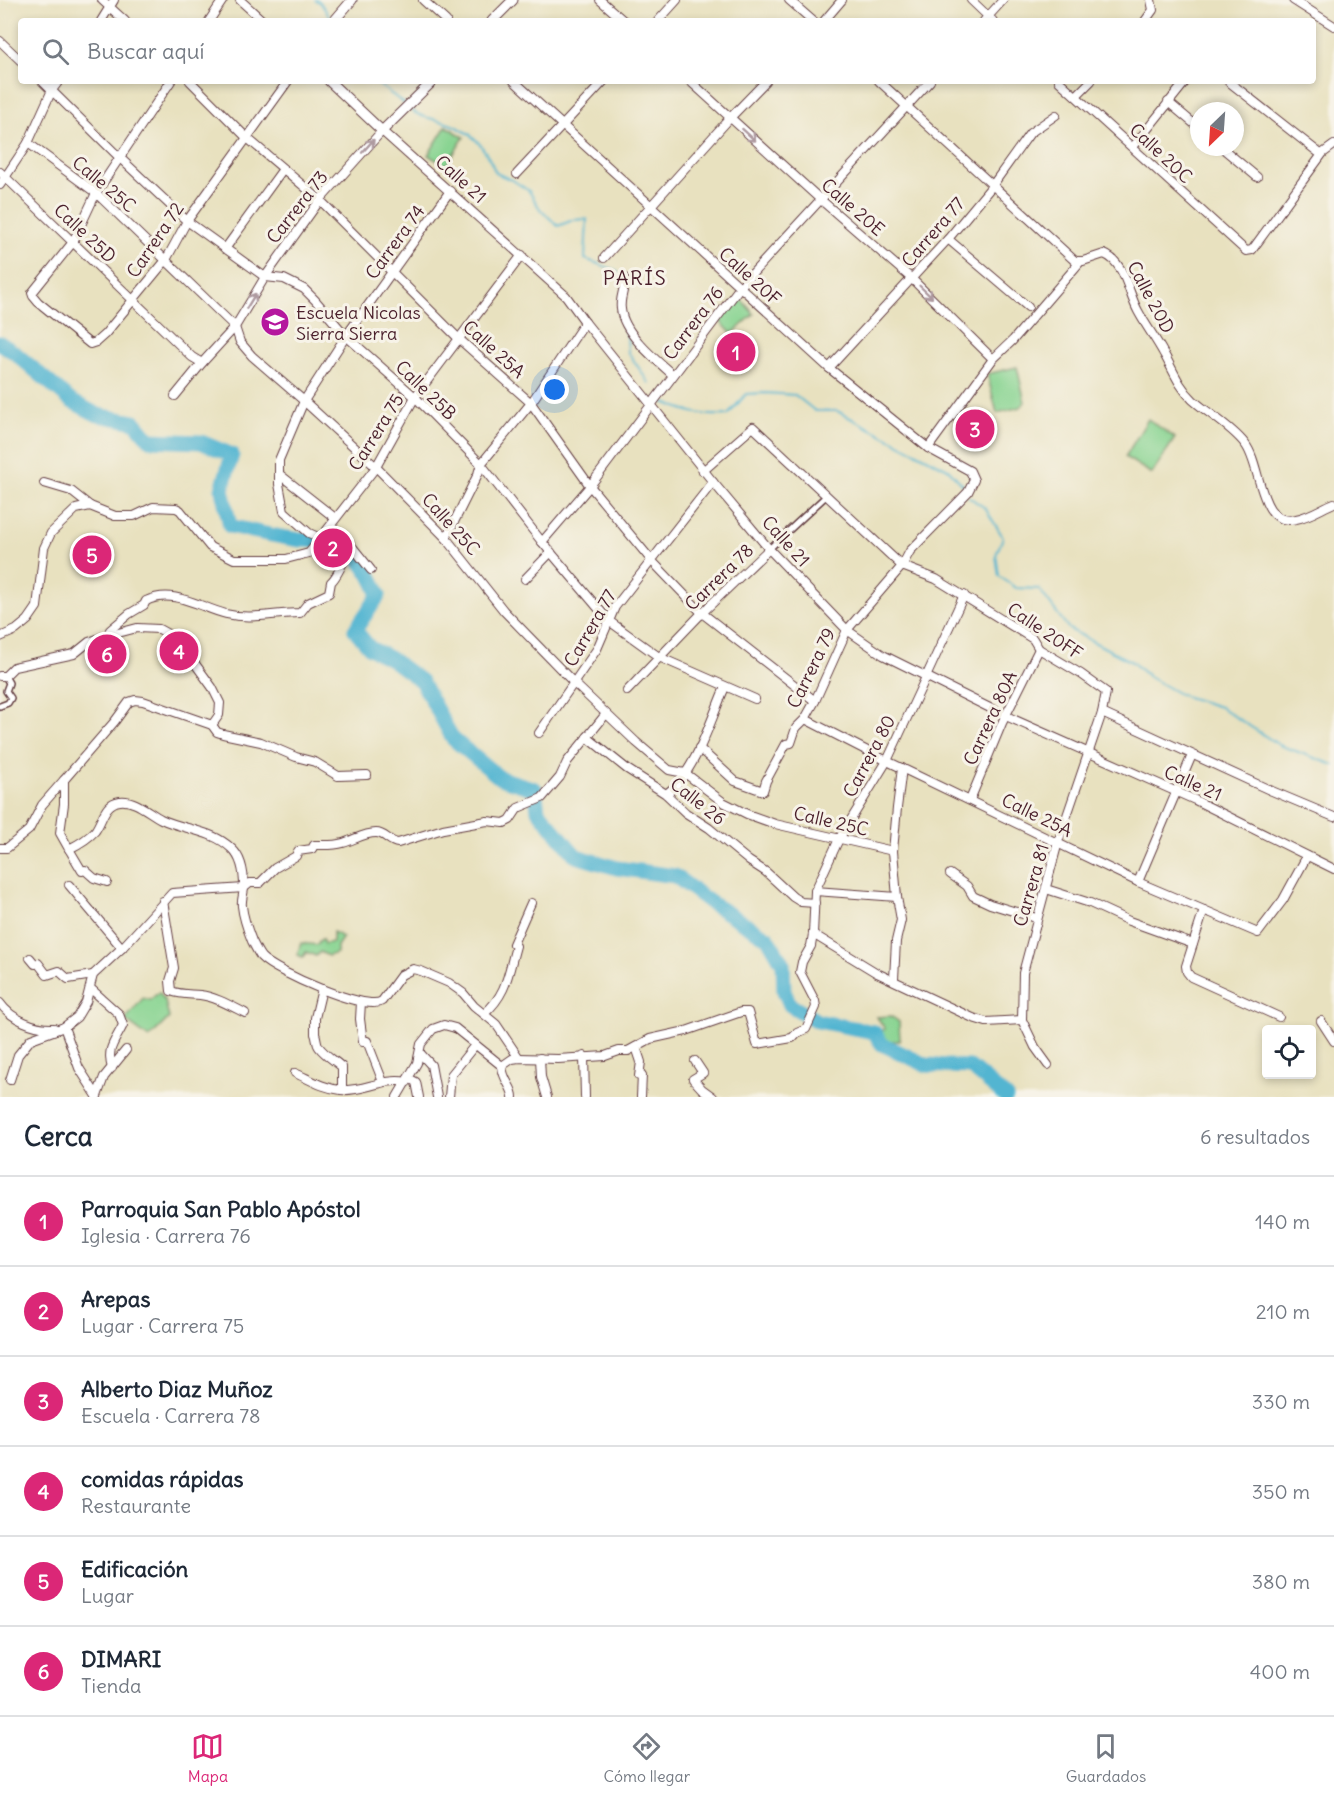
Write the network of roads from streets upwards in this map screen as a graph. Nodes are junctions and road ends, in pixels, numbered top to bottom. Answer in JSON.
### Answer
{"nodes":[{"id":1,"x":102,"y":0,"type":"edge"},
{"id":2,"x":223,"y":0,"type":"edge"},
{"id":3,"x":240,"y":0,"type":"edge"},
{"id":4,"x":352,"y":0,"type":"edge"},
{"id":5,"x":423,"y":0,"type":"edge"},
{"id":6,"x":513,"y":0,"type":"edge"},
{"id":7,"x":600,"y":0,"type":"edge"},
{"id":8,"x":677,"y":0,"type":"edge"},
{"id":9,"x":789,"y":0,"type":"edge"},
{"id":10,"x":842,"y":0,"type":"edge"},
{"id":11,"x":970,"y":0,"type":"edge"},
{"id":12,"x":1003,"y":0,"type":"edge"},
{"id":13,"x":1151,"y":0,"type":"edge"},
{"id":14,"x":1293,"y":0,"type":"edge"},
{"id":15,"x":112,"y":4,"type":"edge"},
{"id":16,"x":103,"y":18,"type":"edge"},
{"id":17,"x":123,"y":18,"type":"edge"},
{"id":18,"x":211,"y":18,"type":"edge"},
{"id":19,"x":260,"y":18,"type":"edge"},
{"id":20,"x":336,"y":18,"type":"edge"},
{"id":21,"x":443,"y":18,"type":"edge"},
{"id":22,"x":495,"y":18,"type":"edge"},
{"id":23,"x":621,"y":18,"type":"edge"},
{"id":24,"x":661,"y":18,"type":"edge"},
{"id":25,"x":810,"y":18,"type":"edge"},
{"id":26,"x":827,"y":18,"type":"edge"},
{"id":27,"x":986,"y":18,"type":"edge"},
{"id":28,"x":990,"y":18,"type":"edge"},
{"id":29,"x":1147,"y":18,"type":"edge"},
{"id":30,"x":1334,"y":26,"type":"edge"},
{"id":31,"x":0,"y":41,"type":"edge"},
{"id":32,"x":18,"y":58,"type":"edge"},
{"id":33,"x":45,"y":84,"type":"edge"},
{"id":34,"x":57,"y":84,"type":"edge"},
{"id":35,"x":169,"y":84,"type":"edge"},
{"id":36,"x":193,"y":84,"type":"edge"},
{"id":37,"x":286,"y":84,"type":"edge"},
{"id":38,"x":332,"y":84,"type":"edge"},
{"id":39,"x":430,"y":84,"type":"edge"},
{"id":40,"x":517,"y":84,"type":"edge"},
{"id":41,"x":601,"y":84,"type":"edge"},
{"id":42,"x":693,"y":84,"type":"edge"},
{"id":43,"x":763,"y":84,"type":"edge"},
{"id":44,"x":882,"y":84,"type":"edge"},
{"id":45,"x":927,"y":84,"type":"edge"},
{"id":46,"x":1062,"y":84,"type":"edge"},
{"id":47,"x":1088,"y":84,"type":"edge"},
{"id":48,"x":1183,"y":84,"type":"edge"},
{"id":49,"x":1232,"y":84,"type":"edge"},
{"id":50,"x":52,"y":90,"type":"junction"},
{"id":51,"x":1076,"y":96,"type":"junction"},
{"id":52,"x":1168,"y":102,"type":"junction"},
{"id":53,"x":906,"y":106,"type":"junction"},
{"id":54,"x":1056,"y":115,"type":"dead end"},
{"id":55,"x":730,"y":118,"type":"junction"},
{"id":56,"x":1190,"y":120,"type":"edge"},
{"id":57,"x":564,"y":125,"type":"junction"},
{"id":58,"x":382,"y":131,"type":"junction"},
{"id":59,"x":246,"y":137,"type":"junction"},
{"id":60,"x":28,"y":143,"type":"junction"},
{"id":61,"x":1334,"y":145,"type":"edge"},
{"id":62,"x":1133,"y":147,"type":"junction"},
{"id":63,"x":1318,"y":152,"type":"dead end"},
{"id":64,"x":1232,"y":156,"type":"edge"},
{"id":65,"x":119,"y":157,"type":"junction"},
{"id":66,"x":283,"y":169,"type":"junction"},
{"id":67,"x":517,"y":174,"type":"dead end"},
{"id":68,"x":3,"y":175,"type":"edge"},
{"id":69,"x":1257,"y":177,"type":"dead end"},
{"id":70,"x":0,"y":185,"type":"edge"},
{"id":71,"x":992,"y":186,"type":"junction"},
{"id":72,"x":450,"y":191,"type":"junction"},
{"id":73,"x":96,"y":193,"type":"junction"},
{"id":74,"x":320,"y":200,"type":"junction"},
{"id":75,"x":820,"y":200,"type":"junction"},
{"id":76,"x":652,"y":207,"type":"junction"},
{"id":77,"x":188,"y":221,"type":"junction"},
{"id":78,"x":948,"y":239,"type":"junction"},
{"id":79,"x":73,"y":242,"type":"junction"},
{"id":80,"x":225,"y":249,"type":"junction"},
{"id":81,"x":522,"y":255,"type":"junction"},
{"id":82,"x":604,"y":258,"type":"dead end"},
{"id":83,"x":166,"y":260,"type":"junction"},
{"id":84,"x":1080,"y":262,"type":"junction"},
{"id":85,"x":392,"y":271,"type":"junction"},
{"id":86,"x":265,"y":277,"type":"junction"},
{"id":87,"x":624,"y":277,"type":"dead end"},
{"id":88,"x":912,"y":279,"type":"junction"},
{"id":89,"x":740,"y":287,"type":"junction"},
{"id":90,"x":134,"y":300,"type":"junction"},
{"id":91,"x":1028,"y":307,"type":"dead end"},
{"id":92,"x":585,"y":322,"type":"junction"},
{"id":93,"x":235,"y":327,"type":"junction"},
{"id":94,"x":346,"y":336,"type":"junction"},
{"id":95,"x":459,"y":339,"type":"junction"},
{"id":96,"x":993,"y":359,"type":"junction"},
{"id":97,"x":202,"y":363,"type":"junction"},
{"id":98,"x":829,"y":368,"type":"junction"},
{"id":99,"x":673,"y":375,"type":"junction"},
{"id":100,"x":176,"y":396,"type":"dead end"},
{"id":101,"x":415,"y":397,"type":"junction"},
{"id":102,"x":304,"y":401,"type":"junction"},
{"id":103,"x":531,"y":403,"type":"junction"},
{"id":104,"x":651,"y":404,"type":"junction"},
{"id":105,"x":928,"y":448,"type":"junction"},
{"id":106,"x":481,"y":464,"type":"junction"},
{"id":107,"x":376,"y":467,"type":"junction"},
{"id":108,"x":703,"y":471,"type":"junction"},
{"id":109,"x":279,"y":474,"type":"junction"},
{"id":110,"x":974,"y":480,"type":"joint"},
{"id":111,"x":712,"y":482,"type":"junction"},
{"id":112,"x":44,"y":483,"type":"dead end"},
{"id":113,"x":590,"y":486,"type":"junction"},
{"id":114,"x":826,"y":496,"type":"junction"},
{"id":115,"x":1334,"y":503,"type":"edge"},
{"id":116,"x":90,"y":506,"type":"junction"},
{"id":117,"x":335,"y":518,"type":"junction"},
{"id":118,"x":320,"y":538,"type":"junction"},
{"id":119,"x":446,"y":538,"type":"junction"},
{"id":120,"x":542,"y":542,"type":"junction"},
{"id":121,"x":350,"y":548,"type":"junction"},
{"id":122,"x":770,"y":549,"type":"junction"},
{"id":123,"x":551,"y":552,"type":"junction"},
{"id":124,"x":652,"y":561,"type":"junction"},
{"id":125,"x":902,"y":566,"type":"junction"},
{"id":126,"x":371,"y":570,"type":"dead end"},
{"id":127,"x":525,"y":579,"type":"dead end"},
{"id":128,"x":964,"y":595,"type":"junction"},
{"id":129,"x":702,"y":613,"type":"junction"},
{"id":130,"x":609,"y":621,"type":"junction"},
{"id":131,"x":847,"y":630,"type":"junction"},
{"id":132,"x":112,"y":634,"type":"junction"},
{"id":133,"x":0,"y":637,"type":"edge"},
{"id":134,"x":1039,"y":649,"type":"junction"},
{"id":135,"x":659,"y":657,"type":"junction"},
{"id":136,"x":2,"y":676,"type":"edge"},
{"id":137,"x":925,"y":676,"type":"junction"},
{"id":138,"x":574,"y":684,"type":"junction"},
{"id":139,"x":725,"y":687,"type":"junction"},
{"id":140,"x":627,"y":691,"type":"dead end"},
{"id":141,"x":755,"y":699,"type":"dead end"},
{"id":142,"x":815,"y":701,"type":"junction"},
{"id":143,"x":1,"y":708,"type":"edge"},
{"id":144,"x":1102,"y":713,"type":"junction"},
{"id":145,"x":606,"y":714,"type":"junction"},
{"id":146,"x":1006,"y":716,"type":"junction"},
{"id":147,"x":806,"y":719,"type":"junction"},
{"id":148,"x":212,"y":725,"type":"junction"},
{"id":149,"x":539,"y":733,"type":"dead end"},
{"id":150,"x":587,"y":737,"type":"junction"},
{"id":151,"x":699,"y":748,"type":"junction"},
{"id":152,"x":1088,"y":753,"type":"junction"},
{"id":153,"x":1192,"y":755,"type":"junction"},
{"id":154,"x":887,"y":761,"type":"junction"},
{"id":155,"x":902,"y":768,"type":"junction"},
{"id":156,"x":685,"y":773,"type":"junction"},
{"id":157,"x":367,"y":775,"type":"dead end"},
{"id":158,"x":64,"y":780,"type":"junction"},
{"id":159,"x":1175,"y":792,"type":"junction"},
{"id":160,"x":666,"y":794,"type":"junction"},
{"id":161,"x":970,"y":800,"type":"junction"},
{"id":162,"x":1334,"y":817,"type":"edge"},
{"id":163,"x":839,"y":839,"type":"junction"},
{"id":164,"x":1058,"y":842,"type":"junction"},
{"id":165,"x":0,"y":848,"type":"edge"},
{"id":166,"x":69,"y":849,"type":"junction"},
{"id":167,"x":894,"y":851,"type":"junction"},
{"id":168,"x":1307,"y":856,"type":"junction"},
{"id":169,"x":1334,"y":869,"type":"edge"},
{"id":170,"x":950,"y":874,"type":"dead end"},
{"id":171,"x":107,"y":882,"type":"dead end"},
{"id":172,"x":1138,"y":882,"type":"junction"},
{"id":173,"x":69,"y":885,"type":"dead end"},
{"id":174,"x":244,"y":888,"type":"junction"},
{"id":175,"x":1046,"y":889,"type":"junction"},
{"id":176,"x":815,"y":891,"type":"junction"},
{"id":177,"x":897,"y":897,"type":"junction"},
{"id":178,"x":163,"y":902,"type":"junction"},
{"id":179,"x":531,"y":903,"type":"dead end"},
{"id":180,"x":814,"y":903,"type":"junction"},
{"id":181,"x":1204,"y":910,"type":"junction"},
{"id":182,"x":1036,"y":918,"type":"junction"},
{"id":183,"x":813,"y":934,"type":"junction"},
{"id":184,"x":1193,"y":944,"type":"junction"},
{"id":185,"x":122,"y":948,"type":"junction"},
{"id":186,"x":30,"y":958,"type":"dead end"},
{"id":187,"x":93,"y":975,"type":"junction"},
{"id":188,"x":894,"y":979,"type":"junction"},
{"id":189,"x":90,"y":988,"type":"junction"},
{"id":190,"x":322,"y":989,"type":"junction"},
{"id":191,"x":361,"y":1002,"type":"junction"},
{"id":192,"x":0,"y":1003,"type":"edge"},
{"id":193,"x":245,"y":1013,"type":"dead end"},
{"id":194,"x":484,"y":1014,"type":"junction"},
{"id":195,"x":1279,"y":1017,"type":"dead end"},
{"id":196,"x":1023,"y":1020,"type":"junction"},
{"id":197,"x":1321,"y":1021,"type":"dead end"},
{"id":198,"x":64,"y":1027,"type":"junction"},
{"id":199,"x":1334,"y":1041,"type":"edge"},
{"id":200,"x":475,"y":1045,"type":"junction"},
{"id":201,"x":636,"y":1047,"type":"junction"},
{"id":202,"x":126,"y":1050,"type":"dead end"},
{"id":203,"x":420,"y":1053,"type":"junction"},
{"id":204,"x":584,"y":1056,"type":"junction"},
{"id":205,"x":519,"y":1058,"type":"junction"},
{"id":206,"x":540,"y":1058,"type":"junction"},
{"id":207,"x":695,"y":1061,"type":"dead end"},
{"id":208,"x":1048,"y":1065,"type":"dead end"},
{"id":209,"x":502,"y":1066,"type":"junction"},
{"id":210,"x":112,"y":1068,"type":"junction"},
{"id":211,"x":295,"y":1073,"type":"dead end"},
{"id":212,"x":10,"y":1080,"type":"dead end"},
{"id":213,"x":408,"y":1080,"type":"junction"},
{"id":214,"x":383,"y":1082,"type":"junction"},
{"id":215,"x":342,"y":1090,"type":"junction"},
{"id":216,"x":97,"y":1096,"type":"edge"},
{"id":217,"x":397,"y":1097,"type":"edge"},
{"id":218,"x":419,"y":1097,"type":"edge"},
{"id":219,"x":436,"y":1097,"type":"edge"},
{"id":220,"x":450,"y":1097,"type":"edge"},
{"id":221,"x":513,"y":1097,"type":"edge"},
{"id":222,"x":547,"y":1097,"type":"edge"},
{"id":223,"x":585,"y":1097,"type":"edge"},
{"id":224,"x":641,"y":1097,"type":"edge"},
{"id":225,"x":713,"y":1097,"type":"edge"}],
"edges":[{"from":1,"to":15,"type":"street"},
{"from":2,"to":18,"type":"street"},
{"from":3,"to":19,"type":"street"},
{"from":4,"to":20,"type":"street"},
{"from":5,"to":21,"type":"street"},
{"from":6,"to":22,"type":"street"},
{"from":7,"to":23,"type":"street"},
{"from":8,"to":24,"type":"street"},
{"from":9,"to":25,"type":"street"},
{"from":10,"to":26,"type":"street"},
{"from":11,"to":27,"type":"street"},
{"from":12,"to":28,"type":"street"},
{"from":13,"to":29,"type":"street"},
{"from":14,"to":30,"type":"street"},
{"from":15,"to":16,"type":"street"},
{"from":15,"to":17,"type":"street"},
{"from":31,"to":32,"type":"street"},
{"from":33,"to":50,"type":"street","name":"Calle 25B"},
{"from":34,"to":50,"type":"street"},
{"from":35,"to":65,"type":"street"},
{"from":36,"to":59,"type":"street","name":"Calle 25A"},
{"from":37,"to":59,"type":"street","name":"Carrera 72"},
{"from":38,"to":58,"type":"street","name":"Calle 21"},
{"from":39,"to":58,"type":"street","name":"Carrera 73"},
{"from":40,"to":57,"type":"street","name":"Calle 20F"},
{"from":41,"to":57,"type":"street"},
{"from":42,"to":55,"type":"street","name":"Calle 20E"},
{"from":43,"to":55,"type":"street"},
{"from":44,"to":53,"type":"street"},
{"from":45,"to":53,"type":"street","name":"Carrera 76"},
{"from":46,"to":51,"type":"street","name":"Calle 20C"},
{"from":47,"to":51,"type":"street"},
{"from":48,"to":52,"type":"street"},
{"from":49,"to":63,"type":"street"},
{"from":50,"to":60,"type":"street"},
{"from":50,"to":65,"type":"street","name":"Calle 25B"},
{"from":51,"to":62,"type":"street","name":"Calle 20C"},
{"from":52,"to":56,"type":"street"},
{"from":52,"to":62,"type":"street"},
{"from":53,"to":71,"type":"street"},
{"from":53,"to":75,"type":"street","name":"Carrera 76"},
{"from":54,"to":71,"type":"street","name":"Carrera 77"},
{"from":55,"to":75,"type":"street","name":"Calle 20E","one_way":true},
{"from":55,"to":76,"type":"street"},
{"from":57,"to":67,"type":"street"},
{"from":57,"to":76,"type":"street","name":"Calle 20F"},
{"from":58,"to":72,"type":"street","name":"Calle 21"},
{"from":74,"to":58,"type":"street","name":"Carrera 73","one_way":true},
{"from":59,"to":66,"type":"street","name":"Calle 25A"},
{"from":59,"to":77,"type":"street","name":"Carrera 72"},
{"from":60,"to":68,"type":"street"},
{"from":60,"to":73,"type":"street","name":"Calle 25C"},
{"from":61,"to":62,"type":"street","name":"Calle 20C"},
{"from":64,"to":69,"type":"street"},
{"from":65,"to":73,"type":"street"},
{"from":65,"to":77,"type":"street","name":"Calle 25B"},
{"from":66,"to":74,"type":"street","name":"Calle 25A"},
{"from":66,"to":80,"type":"street"},
{"from":68,"to":70,"type":"street"},
{"from":68,"to":79,"type":"street","name":"Calle 25D"},
{"from":71,"to":78,"type":"street","name":"Carrera 77"},
{"from":71,"to":84,"type":"street"},
{"from":72,"to":81,"type":"street","name":"Calle 21"},
{"from":72,"to":85,"type":"street","name":"Carrera 74"},
{"from":73,"to":79,"type":"street"},
{"from":73,"to":83,"type":"street","name":"Calle 25C"},
{"from":74,"to":85,"type":"street","name":"Calle 25A"},
{"from":74,"to":86,"type":"street","name":"Carrera 73"},
{"from":75,"to":88,"type":"street","name":"Calle 20E"},
{"from":75,"to":89,"type":"street","name":"Carrera 76"},
{"from":76,"to":82,"type":"street"},
{"from":76,"to":89,"type":"street","name":"Calle 20F"},
{"from":77,"to":80,"type":"street","name":"Calle 25B"},
{"from":77,"to":83,"type":"street","name":"Carrera 72"},
{"from":78,"to":88,"type":"street","name":"Carrera 77"},
{"from":78,"to":91,"type":"street"},
{"from":79,"to":90,"type":"street","name":"Calle 25D"},
{"from":79,"to":90,"type":"street","name":"Carrera 72"},
{"from":80,"to":86,"type":"street","name":"Calle 25B"},
{"from":81,"to":92,"type":"street","name":"Calle 21"},
{"from":81,"to":95,"type":"street","name":"Carrera 75"},
{"from":83,"to":90,"type":"street","name":"Carrera 72"},
{"from":83,"to":93,"type":"street","name":"Calle 25C"},
{"from":84,"to":96,"type":"street"},
{"from":84,"to":115,"type":"street","name":"Calle 20D"},
{"from":85,"to":94,"type":"street","name":"Carrera 74"},
{"from":85,"to":95,"type":"street","name":"Calle 25A"},
{"from":93,"to":86,"type":"street","name":"Carrera 73","one_way":true},
{"from":86,"to":94,"type":"street","name":"Calle 25B"},
{"from":87,"to":99,"type":"street"},
{"from":88,"to":96,"type":"street","name":"Calle 20E","one_way":true},
{"from":88,"to":98,"type":"street","name":"Carrera 77"},
{"from":89,"to":98,"type":"street","name":"Calle 20F"},
{"from":89,"to":99,"type":"street","name":"Carrera 76"},
{"from":90,"to":97,"type":"street","name":"Calle 25D"},
{"from":92,"to":103,"type":"street"},
{"from":92,"to":104,"type":"street","name":"Calle 21"},
{"from":93,"to":97,"type":"street","name":"Carrera 73"},
{"from":93,"to":102,"type":"street","name":"Calle 25C"},
{"from":94,"to":101,"type":"street","name":"Calle 25B"},
{"from":94,"to":102,"type":"street","name":"Carrera 74"},
{"from":95,"to":101,"type":"street","name":"Carrera 75"},
{"from":95,"to":103,"type":"street","name":"Calle 25A"},
{"from":96,"to":105,"type":"street"},
{"from":97,"to":100,"type":"street","name":"Carrera 73"},
{"from":98,"to":105,"type":"street","name":"Calle 20F"},
{"from":99,"to":104,"type":"street","name":"Carrera 76"},
{"from":101,"to":106,"type":"street","name":"Calle 25B"},
{"from":101,"to":107,"type":"street","name":"Carrera 75"},
{"from":102,"to":107,"type":"street","name":"Calle 25C"},
{"from":102,"to":109,"type":"street","name":"Carrera 74"},
{"from":103,"to":106,"type":"street"},
{"from":103,"to":113,"type":"street","name":"Calle 25A"},
{"from":104,"to":108,"type":"street","name":"Calle 21"},
{"from":104,"to":113,"type":"street","name":"Carrera 76"},
{"from":105,"to":110,"type":"street","name":"Calle 20F"},
{"from":106,"to":119,"type":"street"},
{"from":106,"to":120,"type":"street","name":"Calle 25B"},
{"from":107,"to":117,"type":"street","name":"Carrera 75"},
{"from":107,"to":119,"type":"street","name":"Calle 25C"},
{"from":108,"to":111,"type":"street","name":"Calle 21"},
{"from":108,"to":114,"type":"street","name":"Calle 20FF"},
{"from":109,"to":117,"type":"street"},
{"from":109,"to":118,"type":"street","name":"Carrera 74"},
{"from":110,"to":125,"type":"street","name":"Carrera 79"},
{"from":111,"to":122,"type":"street","name":"Calle 21"},
{"from":111,"to":124,"type":"street","name":"Carrera 77"},
{"from":112,"to":116,"type":"street"},
{"from":113,"to":120,"type":"street","name":"Carrera 76"},
{"from":113,"to":124,"type":"street","name":"Calle 25A"},
{"from":114,"to":122,"type":"street","name":"Carrera 78"},
{"from":114,"to":125,"type":"street","name":"Calle 20FF"},
{"from":116,"to":118,"type":"street","name":"Carrera 75"},
{"from":116,"to":133,"type":"street"},
{"from":117,"to":118,"type":"street","name":"Carrera 75"},
{"from":118,"to":121,"type":"street"},
{"from":119,"to":138,"type":"street","name":"Calle 25C"},
{"from":120,"to":123,"type":"street","name":"Calle 25B"},
{"from":121,"to":126,"type":"street"},
{"from":121,"to":132,"type":"street"},
{"from":122,"to":129,"type":"street","name":"Carrera 78"},
{"from":122,"to":131,"type":"street","name":"Calle 21"},
{"from":123,"to":127,"type":"street"},
{"from":123,"to":130,"type":"street","name":"Calle 25B"},
{"from":124,"to":129,"type":"street","name":"Calle 25A"},
{"from":124,"to":130,"type":"street","name":"Carrera 77"},
{"from":125,"to":128,"type":"street","name":"Calle 20FF"},
{"from":125,"to":131,"type":"street","name":"Carrera 79"},
{"from":128,"to":134,"type":"street","name":"Calle 20FF"},
{"from":128,"to":137,"type":"street","name":"Carrera 80"},
{"from":129,"to":135,"type":"street","name":"Carrera 78"},
{"from":129,"to":142,"type":"street","name":"Calle 25A"},
{"from":130,"to":135,"type":"street","name":"Calle 25B"},
{"from":130,"to":138,"type":"street","name":"Carrera 77"},
{"from":131,"to":137,"type":"street","name":"Calle 21"},
{"from":131,"to":142,"type":"street","name":"Carrera 79"},
{"from":132,"to":136,"type":"street"},
{"from":132,"to":148,"type":"street"},
{"from":134,"to":144,"type":"street","name":"Calle 20FF"},
{"from":134,"to":146,"type":"street","name":"Carrera 80A"},
{"from":135,"to":139,"type":"street","name":"Calle 25B"},
{"from":135,"to":140,"type":"street","name":"Carrera 78"},
{"from":136,"to":143,"type":"street"},
{"from":137,"to":146,"type":"street","name":"Calle 21"},
{"from":137,"to":154,"type":"street","name":"Carrera 80"},
{"from":138,"to":145,"type":"street","name":"Calle 25C"},
{"from":138,"to":149,"type":"street","name":"Carrera 77"},
{"from":139,"to":141,"type":"street","name":"Calle 25B"},
{"from":139,"to":151,"type":"street"},
{"from":142,"to":147,"type":"street","name":"Carrera 79"},
{"from":144,"to":152,"type":"street","name":"Carrera 81"},
{"from":144,"to":153,"type":"street"},
{"from":145,"to":150,"type":"street"},
{"from":145,"to":156,"type":"street","name":"Calle 25C"},
{"from":146,"to":152,"type":"street","name":"Calle 21"},
{"from":146,"to":161,"type":"street","name":"Carrera 80A"},
{"from":147,"to":151,"type":"street","name":"Carrera 79"},
{"from":147,"to":154,"type":"street","name":"Calle 25A"},
{"from":148,"to":157,"type":"street"},
{"from":148,"to":158,"type":"street"},
{"from":150,"to":160,"type":"street","name":"Calle 26"},
{"from":150,"to":174,"type":"street"},
{"from":151,"to":156,"type":"street"},
{"from":152,"to":159,"type":"street","name":"Calle 21"},
{"from":152,"to":164,"type":"street","name":"Carrera 81"},
{"from":153,"to":159,"type":"street"},
{"from":153,"to":162,"type":"street"},
{"from":154,"to":155,"type":"street","name":"Calle 25A"},
{"from":154,"to":163,"type":"street","name":"Carrera 80"},
{"from":155,"to":161,"type":"street","name":"Calle 25A"},
{"from":155,"to":167,"type":"street"},
{"from":156,"to":160,"type":"street"},
{"from":156,"to":163,"type":"street","name":"Calle 25C"},
{"from":158,"to":165,"type":"street"},
{"from":158,"to":166,"type":"street"},
{"from":159,"to":168,"type":"street","name":"Calle 21"},
{"from":159,"to":172,"type":"street"},
{"from":160,"to":180,"type":"street","name":"Calle 26"},
{"from":161,"to":164,"type":"street","name":"Calle 25A"},
{"from":163,"to":167,"type":"street","name":"Calle 25C"},
{"from":163,"to":176,"type":"street","name":"Carrera 80"},
{"from":164,"to":172,"type":"street","name":"Calle 25A"},
{"from":164,"to":175,"type":"street","name":"Carrera 81"},
{"from":166,"to":171,"type":"street"},
{"from":166,"to":174,"type":"street"},
{"from":167,"to":177,"type":"street"},
{"from":168,"to":169,"type":"street","name":"Calle 21"},
{"from":168,"to":181,"type":"street","name":"Calle 25A"},
{"from":170,"to":182,"type":"street"},
{"from":172,"to":181,"type":"street","name":"Calle 25A"},
{"from":173,"to":185,"type":"street"},
{"from":174,"to":178,"type":"street"},
{"from":174,"to":190,"type":"street"},
{"from":175,"to":182,"type":"street","name":"Carrera 81"},
{"from":175,"to":184,"type":"street"},
{"from":176,"to":177,"type":"street"},
{"from":176,"to":180,"type":"street","name":"Carrera 80"},
{"from":177,"to":188,"type":"street"},
{"from":178,"to":185,"type":"street"},
{"from":178,"to":193,"type":"street"},
{"from":179,"to":194,"type":"street"},
{"from":180,"to":183,"type":"street","name":"Carrera 80"},
{"from":181,"to":184,"type":"street"},
{"from":182,"to":196,"type":"street","name":"Carrera 81"},
{"from":183,"to":188,"type":"street"},
{"from":183,"to":201,"type":"street","name":"Carrera 80"},
{"from":184,"to":195,"type":"street"},
{"from":185,"to":187,"type":"street"},
{"from":186,"to":187,"type":"street"},
{"from":187,"to":189,"type":"street"},
{"from":188,"to":196,"type":"street"},
{"from":189,"to":198,"type":"street"},
{"from":189,"to":210,"type":"street"},
{"from":190,"to":191,"type":"street"},
{"from":190,"to":215,"type":"street"},
{"from":191,"to":194,"type":"street"},
{"from":191,"to":214,"type":"street"},
{"from":192,"to":198,"type":"street"},
{"from":194,"to":205,"type":"street"},
{"from":196,"to":208,"type":"street","name":"Carrera 81"},
{"from":197,"to":199,"type":"street"},
{"from":198,"to":212,"type":"street"},
{"from":198,"to":216,"type":"street"},
{"from":200,"to":203,"type":"street"},
{"from":200,"to":209,"type":"street"},
{"from":200,"to":220,"type":"street"},
{"from":201,"to":204,"type":"street"},
{"from":201,"to":224,"type":"street"},
{"from":202,"to":210,"type":"street"},
{"from":203,"to":213,"type":"street"},
{"from":203,"to":219,"type":"street"},
{"from":204,"to":206,"type":"street"},
{"from":204,"to":223,"type":"street"},
{"from":205,"to":206,"type":"street"},
{"from":205,"to":209,"type":"street"},
{"from":206,"to":222,"type":"street"},
{"from":207,"to":225,"type":"street"},
{"from":209,"to":221,"type":"street"},
{"from":210,"to":216,"type":"street"},
{"from":211,"to":215,"type":"street"},
{"from":213,"to":214,"type":"street"},
{"from":213,"to":217,"type":"street"},
{"from":213,"to":218,"type":"street"},
{"from":214,"to":215,"type":"street"}]}
